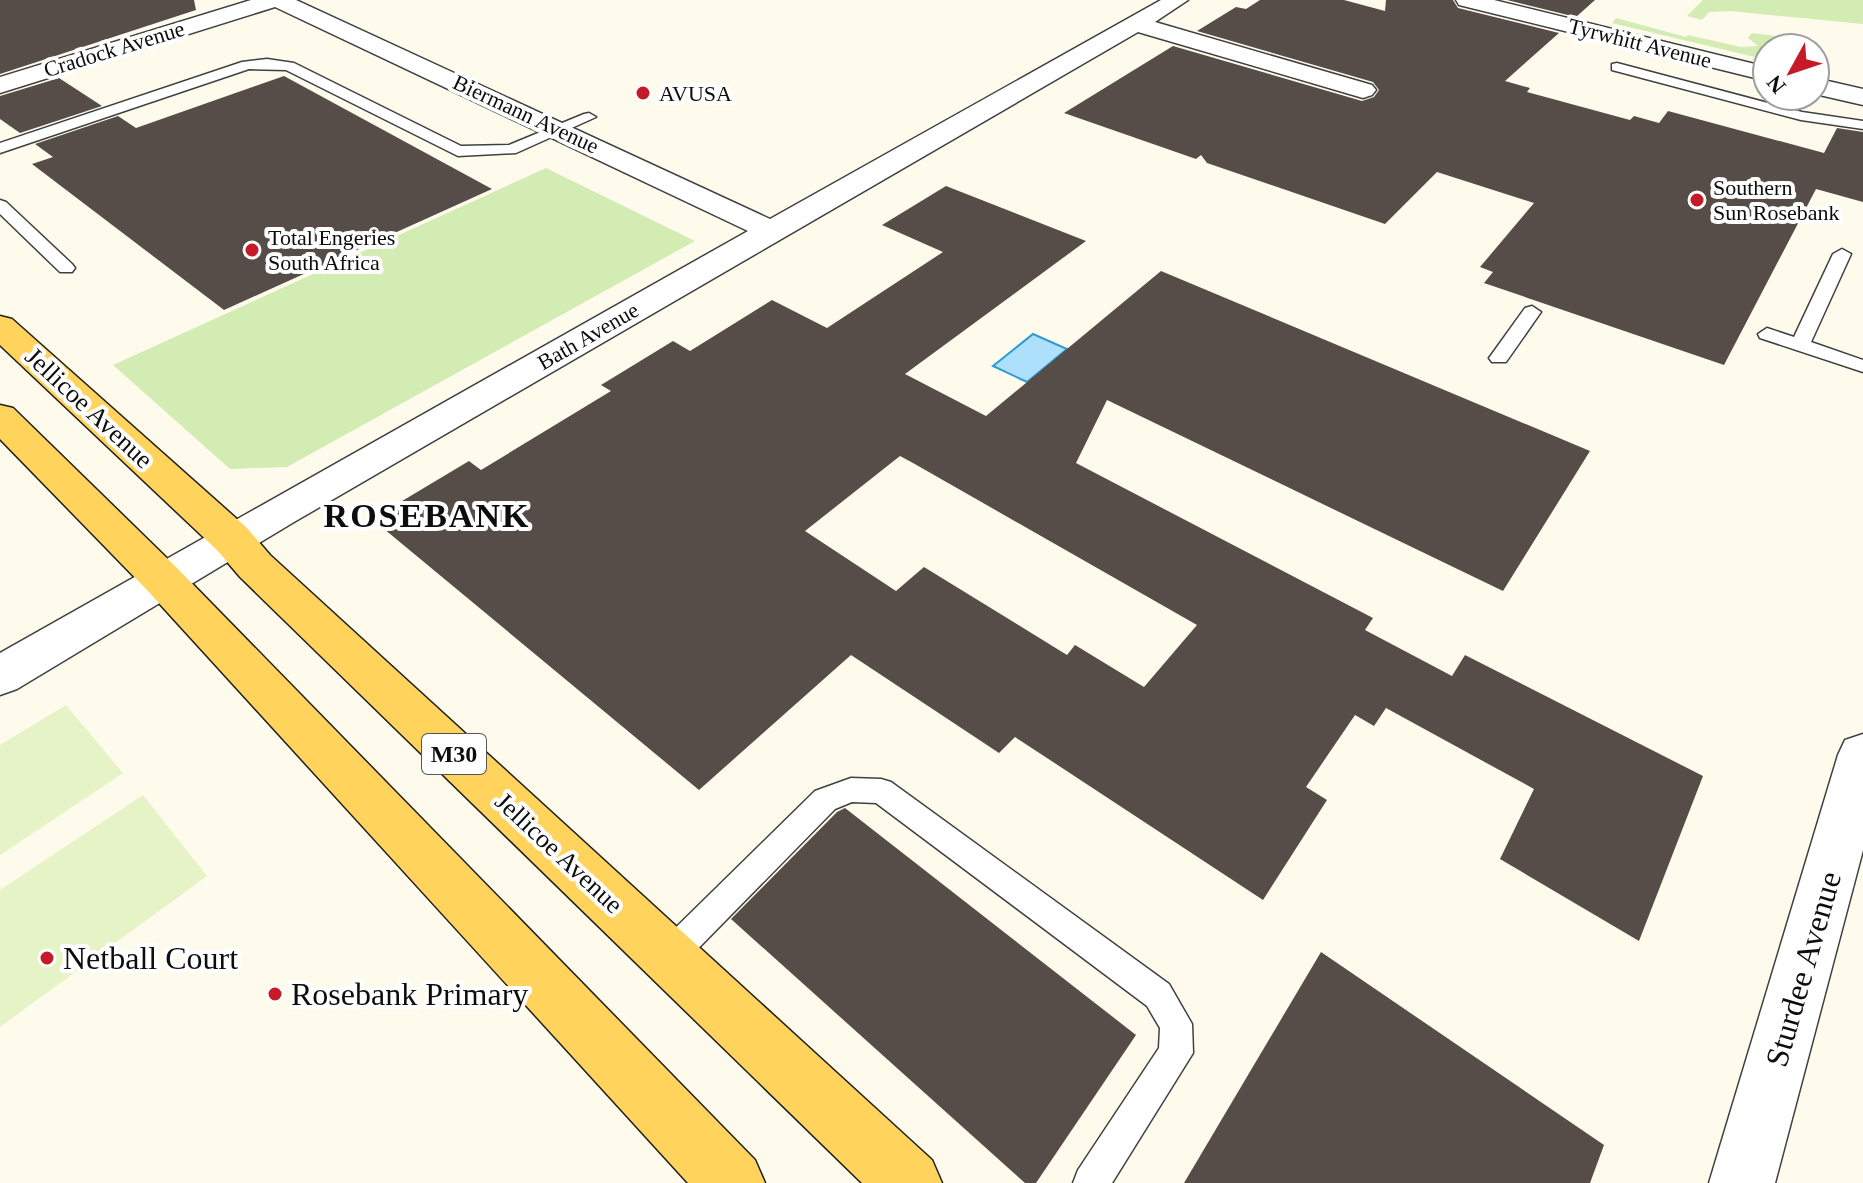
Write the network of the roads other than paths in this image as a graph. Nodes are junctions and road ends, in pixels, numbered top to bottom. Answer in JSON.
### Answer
{"nodes":[{"id":1,"x":276,"y":0,"type":"edge"},
{"id":2,"x":327,"y":0,"type":"edge"},
{"id":3,"x":1177,"y":0,"type":"edge"},
{"id":4,"x":1467,"y":0,"type":"edge"},
{"id":5,"x":1136,"y":24,"type":"junction"},
{"id":6,"x":446,"y":52,"type":"dead end"},
{"id":7,"x":1617,"y":67,"type":"dead end"},
{"id":8,"x":1751,"y":70,"type":"edge"},
{"id":9,"x":501,"y":76,"type":"dead end"},
{"id":10,"x":0,"y":85,"type":"edge"},
{"id":11,"x":470,"y":89,"type":"junction"},
{"id":12,"x":1363,"y":90,"type":"dead end"},
{"id":13,"x":1831,"y":90,"type":"edge"},
{"id":14,"x":1863,"y":97,"type":"edge"},
{"id":15,"x":561,"y":117,"type":"junction"},
{"id":16,"x":1863,"y":125,"type":"edge"},
{"id":17,"x":644,"y":141,"type":"dead end"},
{"id":18,"x":0,"y":148,"type":"edge"},
{"id":19,"x":0,"y":205,"type":"edge"},
{"id":20,"x":781,"y":213,"type":"junction"},
{"id":21,"x":1842,"y":254,"type":"dead end"},
{"id":22,"x":66,"y":268,"type":"dead end"},
{"id":23,"x":1532,"y":312,"type":"dead end"},
{"id":24,"x":0,"y":326,"type":"edge"},
{"id":25,"x":1767,"y":334,"type":"dead end"},
{"id":26,"x":1800,"y":345,"type":"junction"},
{"id":27,"x":1499,"y":358,"type":"dead end"},
{"id":28,"x":1863,"y":366,"type":"edge"},
{"id":29,"x":6,"y":431,"type":"edge"},
{"id":30,"x":232,"y":539,"type":"junction"},
{"id":31,"x":162,"y":579,"type":"junction"},
{"id":32,"x":0,"y":676,"type":"edge"},
{"id":33,"x":1863,"y":755,"type":"edge"},
{"id":34,"x":669,"y":956,"type":"junction"},
{"id":35,"x":732,"y":1183,"type":"edge"},
{"id":36,"x":909,"y":1183,"type":"edge"},
{"id":37,"x":1091,"y":1183,"type":"edge"},
{"id":38,"x":1742,"y":1183,"type":"edge"}],
"edges":[{"from":1,"to":10,"type":"street","name":"Cradock Avenue"},
{"from":1,"to":11,"type":"street","name":"Biermann Avenue"},
{"from":2,"to":6,"type":"street","name":"Biermann Avenue"},
{"from":3,"to":5,"type":"street","name":"Bath Avenue"},
{"from":4,"to":8,"type":"street","name":"Tyrwhitt Avenue"},
{"from":5,"to":12,"type":"street"},
{"from":5,"to":20,"type":"street","name":"Bath Avenue"},
{"from":7,"to":16,"type":"lane"},
{"from":9,"to":11,"type":"street"},
{"from":11,"to":15,"type":"street","name":"Biermann Avenue"},
{"from":13,"to":14,"type":"street"},
{"from":15,"to":17,"type":"street","name":"Biermann Avenue"},
{"from":15,"to":18,"type":"lane"},
{"from":15,"to":20,"type":"street","name":"Biermann Avenue"},
{"from":19,"to":22,"type":"lane"},
{"from":20,"to":30,"type":"street","name":"Bath Avenue"},
{"from":21,"to":26,"type":"lane"},
{"from":23,"to":27,"type":"lane"},
{"from":24,"to":30,"type":"main road","name":"Jellicoe Avenue","number":"M30"},
{"from":25,"to":26,"type":"lane"},
{"from":26,"to":28,"type":"lane"},
{"from":29,"to":31,"type":"main road"},
{"from":30,"to":31,"type":"street","name":"Bath Avenue"},
{"from":30,"to":34,"type":"main road","name":"Jellicoe Avenue","number":"M30"},
{"from":31,"to":32,"type":"street","name":"Bath Avenue"},
{"from":31,"to":35,"type":"main road"},
{"from":33,"to":38,"type":"street","name":"Sturdee Avenue"},
{"from":34,"to":36,"type":"main road","name":"Jellicoe Avenue","number":"M30"},
{"from":34,"to":37,"type":"lane"}]}
